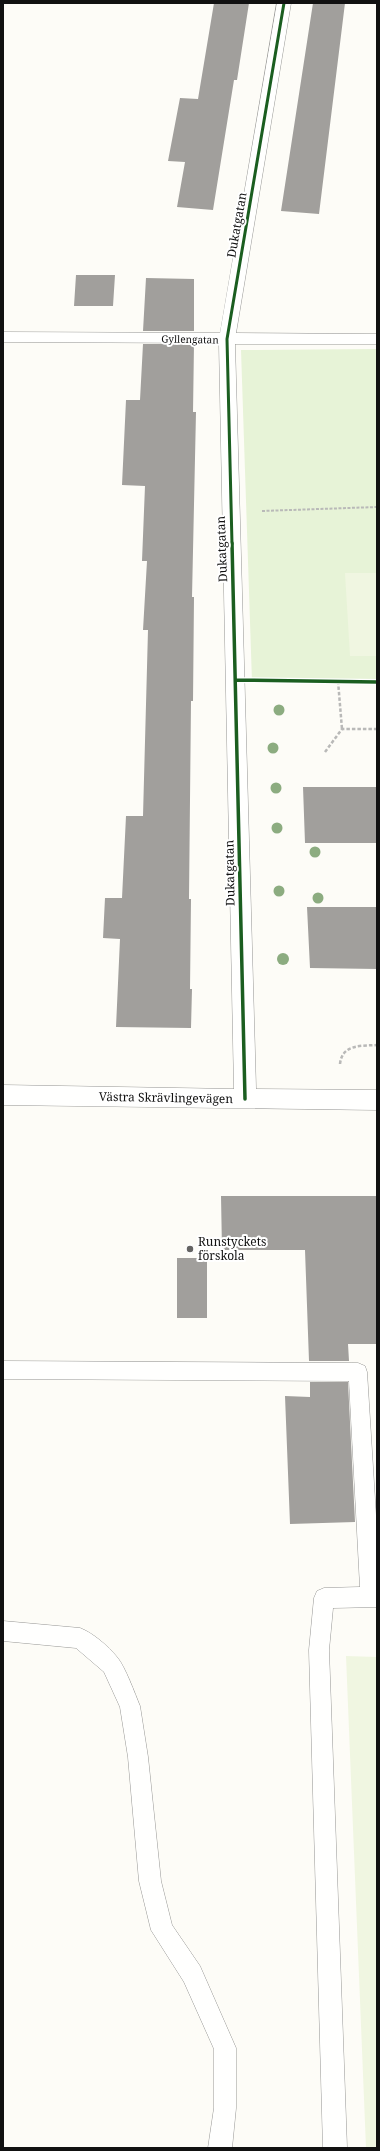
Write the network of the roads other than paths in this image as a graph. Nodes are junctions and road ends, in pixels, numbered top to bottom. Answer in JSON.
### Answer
{"nodes":[{"id":1,"x":284,"y":3,"type":"edge"},
{"id":2,"x":3,"y":337,"type":"edge"},
{"id":3,"x":227,"y":339,"type":"junction"},
{"id":4,"x":377,"y":339,"type":"edge"},
{"id":5,"x":3,"y":1095,"type":"edge"},
{"id":6,"x":245,"y":1099,"type":"junction"},
{"id":7,"x":377,"y":1100,"type":"edge"},
{"id":8,"x":3,"y":1370,"type":"edge"},
{"id":9,"x":374,"y":1597,"type":"edge"},
{"id":10,"x":3,"y":1631,"type":"edge"},
{"id":11,"x":220,"y":2148,"type":"edge"},
{"id":12,"x":335,"y":2148,"type":"edge"}],
"edges":[{"from":1,"to":3,"type":"street","name":"Dukatgatan"},
{"from":2,"to":3,"type":"street","name":"Gyllengatan"},
{"from":3,"to":4,"type":"street","name":"Gyllengatan"},
{"from":3,"to":6,"type":"street","name":"Dukatgatan"},
{"from":5,"to":6,"type":"street","name":"Västra Skrävlingevägen"},
{"from":6,"to":7,"type":"street","name":"Västra Skrävlingevägen"},
{"from":8,"to":9,"type":"lane"},
{"from":9,"to":12,"type":"lane"},
{"from":10,"to":11,"type":"lane"}]}
